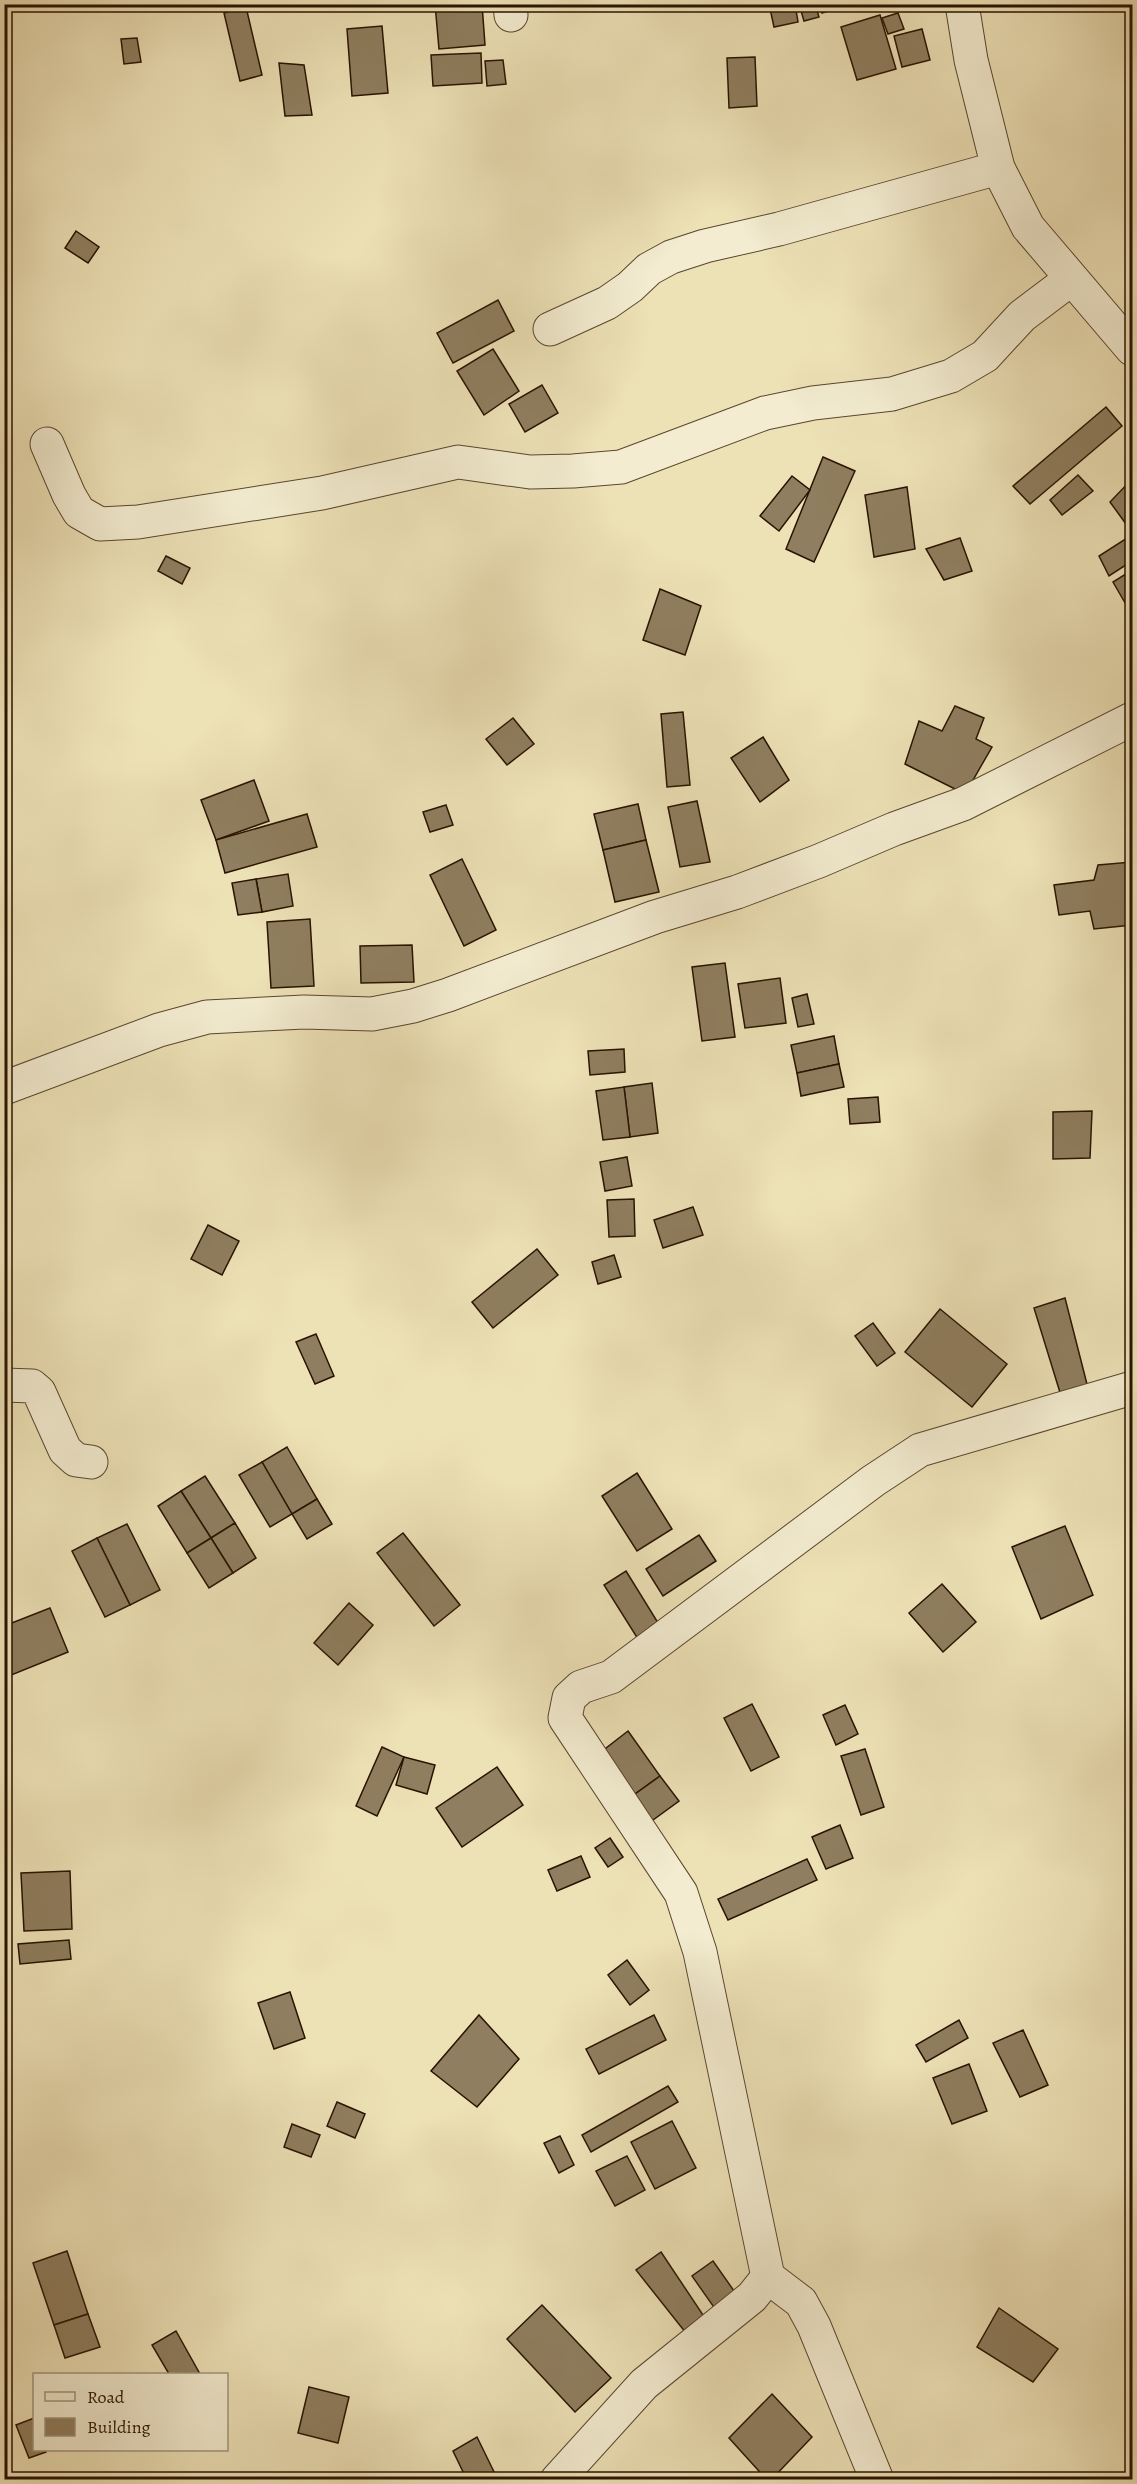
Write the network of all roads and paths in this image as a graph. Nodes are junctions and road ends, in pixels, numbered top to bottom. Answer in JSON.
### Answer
{"nodes":[{"id":1,"x":962,"y":4,"type":"edge"},
{"id":2,"x":998,"y":168,"type":"junction"},
{"id":3,"x":1071,"y":279,"type":"junction"},
{"id":4,"x":550,"y":329,"type":"dead end"},
{"id":5,"x":1132,"y":349,"type":"edge"},
{"id":6,"x":47,"y":444,"type":"dead end"},
{"id":7,"x":1132,"y":719,"type":"edge"},
{"id":8,"x":4,"y":1088,"type":"edge"},
{"id":9,"x":4,"y":1385,"type":"edge"},
{"id":10,"x":1132,"y":1388,"type":"edge"},
{"id":11,"x":91,"y":1462,"type":"dead end"},
{"id":12,"x":768,"y":2277,"type":"junction"},
{"id":13,"x":557,"y":2480,"type":"edge"},
{"id":14,"x":877,"y":2480,"type":"edge"}],
"edges":[{"from":1,"to":2,"type":"street"},
{"from":2,"to":3,"type":"street"},
{"from":2,"to":4,"type":"street"},
{"from":3,"to":5,"type":"street"},
{"from":3,"to":6,"type":"street"},
{"from":7,"to":8,"type":"street"},
{"from":9,"to":11,"type":"street"},
{"from":10,"to":12,"type":"street"},
{"from":12,"to":13,"type":"street"},
{"from":12,"to":14,"type":"street"}]}
